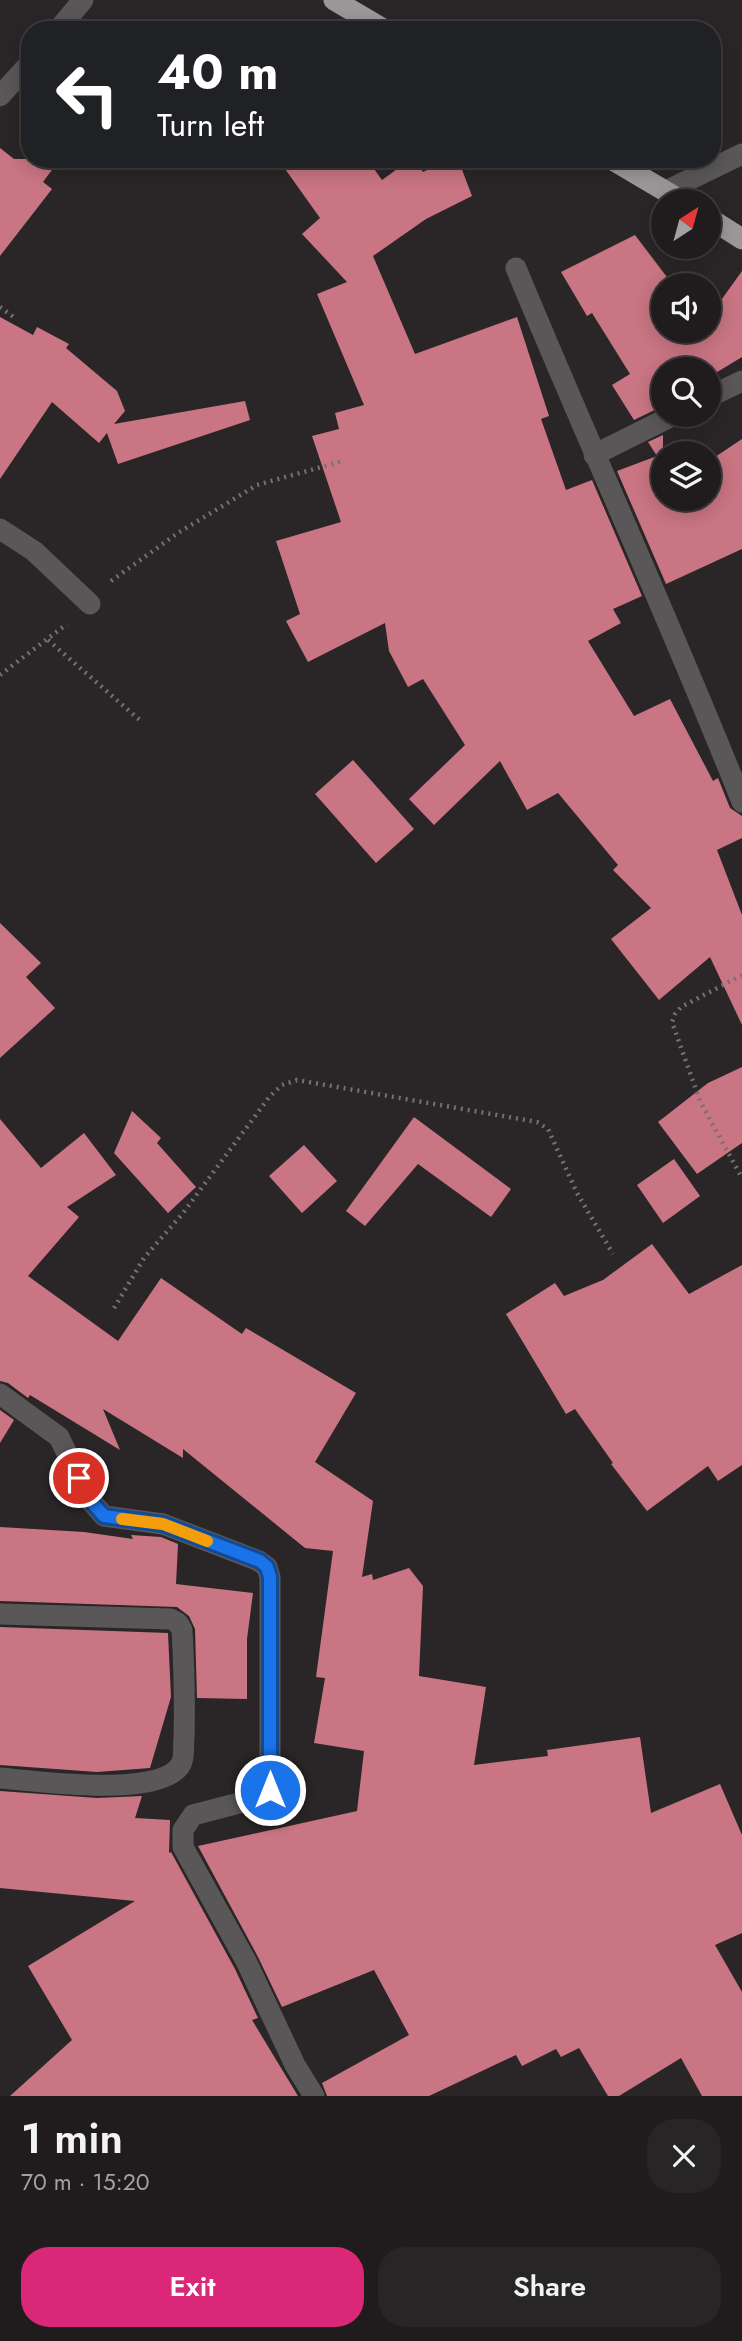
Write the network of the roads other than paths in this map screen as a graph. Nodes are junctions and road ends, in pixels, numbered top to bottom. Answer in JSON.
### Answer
{"nodes":[{"id":1,"x":83,"y":0,"type":"edge"},
{"id":2,"x":334,"y":0,"type":"edge"},
{"id":3,"x":66,"y":21,"type":"edge"},
{"id":4,"x":370,"y":21,"type":"edge"},
{"id":5,"x":21,"y":73,"type":"edge"},
{"id":6,"x":0,"y":96,"type":"edge"},
{"id":7,"x":742,"y":154,"type":"edge"},
{"id":8,"x":721,"y":167,"type":"edge"},
{"id":9,"x":626,"y":168,"type":"edge"},
{"id":10,"x":719,"y":168,"type":"edge"},
{"id":11,"x":662,"y":189,"type":"edge"},
{"id":12,"x":685,"y":189,"type":"edge"},
{"id":13,"x":721,"y":226,"type":"edge"},
{"id":14,"x":742,"y":239,"type":"edge"},
{"id":15,"x":516,"y":268,"type":"dead end"},
{"id":16,"x":742,"y":381,"type":"edge"},
{"id":17,"x":721,"y":391,"type":"edge"},
{"id":18,"x":651,"y":426,"type":"edge"},
{"id":19,"x":594,"y":455,"type":"junction"},
{"id":20,"x":0,"y":528,"type":"edge"},
{"id":21,"x":90,"y":604,"type":"road end"},
{"id":22,"x":742,"y":802,"type":"edge"},
{"id":23,"x":0,"y":1394,"type":"edge"},
{"id":24,"x":0,"y":1614,"type":"edge"},
{"id":25,"x":0,"y":1778,"type":"edge"},
{"id":26,"x":314,"y":2096,"type":"edge"}],
"edges":[{"from":1,"to":3,"type":"street"},
{"from":2,"to":4,"type":"highway"},
{"from":5,"to":6,"type":"street"},
{"from":7,"to":8,"type":"street"},
{"from":9,"to":11,"type":"highway"},
{"from":10,"to":12,"type":"street"},
{"from":13,"to":14,"type":"highway"},
{"from":15,"to":19,"type":"street"},
{"from":16,"to":17,"type":"street"},
{"from":18,"to":19,"type":"street"},
{"from":19,"to":22,"type":"street"},
{"from":20,"to":21,"type":"street"},
{"from":23,"to":26,"type":"street"},
{"from":24,"to":25,"type":"street"}]}
